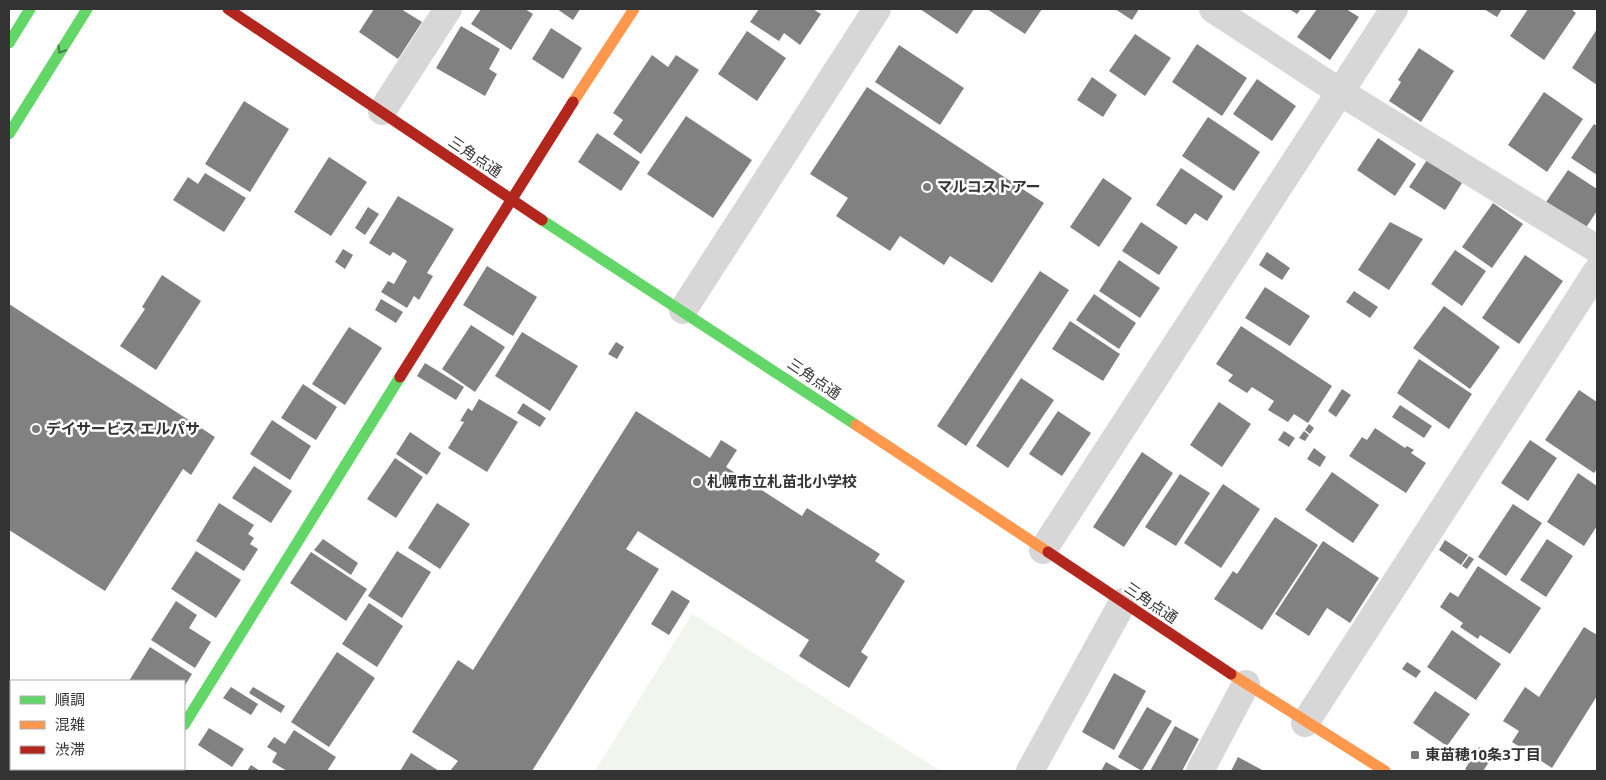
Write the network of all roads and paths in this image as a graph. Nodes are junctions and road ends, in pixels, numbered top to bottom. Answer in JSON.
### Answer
{"nodes":[{"id":1,"x":30,"y":9,"type":"edge"},
{"id":2,"x":87,"y":9,"type":"edge"},
{"id":3,"x":228,"y":9,"type":"edge"},
{"id":4,"x":448,"y":9,"type":"edge"},
{"id":5,"x":634,"y":9,"type":"edge"},
{"id":6,"x":876,"y":9,"type":"edge"},
{"id":7,"x":1213,"y":9,"type":"edge"},
{"id":8,"x":1394,"y":9,"type":"edge"},
{"id":9,"x":9,"y":43,"type":"edge"},
{"id":10,"x":1340,"y":92,"type":"junction"},
{"id":11,"x":382,"y":111,"type":"junction"},
{"id":12,"x":9,"y":134,"type":"edge"},
{"id":13,"x":510,"y":199,"type":"junction"},
{"id":14,"x":1597,"y":249,"type":"edge"},
{"id":15,"x":1597,"y":271,"type":"edge"},
{"id":16,"x":683,"y":310,"type":"junction"},
{"id":17,"x":1043,"y":550,"type":"junction"},
{"id":18,"x":1123,"y":602,"type":"junction"},
{"id":19,"x":1246,"y":684,"type":"junction"},
{"id":20,"x":185,"y":723,"type":"edge"},
{"id":21,"x":1306,"y":723,"type":"junction"},
{"id":22,"x":1030,"y":771,"type":"edge"},
{"id":23,"x":1200,"y":771,"type":"edge"},
{"id":24,"x":1385,"y":771,"type":"edge"}],
"edges":[{"from":1,"to":9,"type":"street"},
{"from":2,"to":12,"type":"street","one_way":true},
{"from":3,"to":11,"type":"street","name":"三角点通"},
{"from":4,"to":11,"type":"street"},
{"from":5,"to":13,"type":"street"},
{"from":6,"to":16,"type":"street"},
{"from":7,"to":10,"type":"street"},
{"from":8,"to":10,"type":"street"},
{"from":10,"to":14,"type":"street"},
{"from":10,"to":17,"type":"street"},
{"from":11,"to":13,"type":"street","name":"三角点通"},
{"from":13,"to":16,"type":"street","name":"三角点通"},
{"from":13,"to":20,"type":"street"},
{"from":15,"to":21,"type":"street"},
{"from":16,"to":17,"type":"street","name":"三角点通"},
{"from":17,"to":18,"type":"street","name":"三角点通"},
{"from":18,"to":19,"type":"street","name":"三角点通"},
{"from":18,"to":22,"type":"street"},
{"from":19,"to":21,"type":"street","name":"三角点通"},
{"from":19,"to":23,"type":"street"},
{"from":21,"to":24,"type":"street","name":"三角点通"}]}
